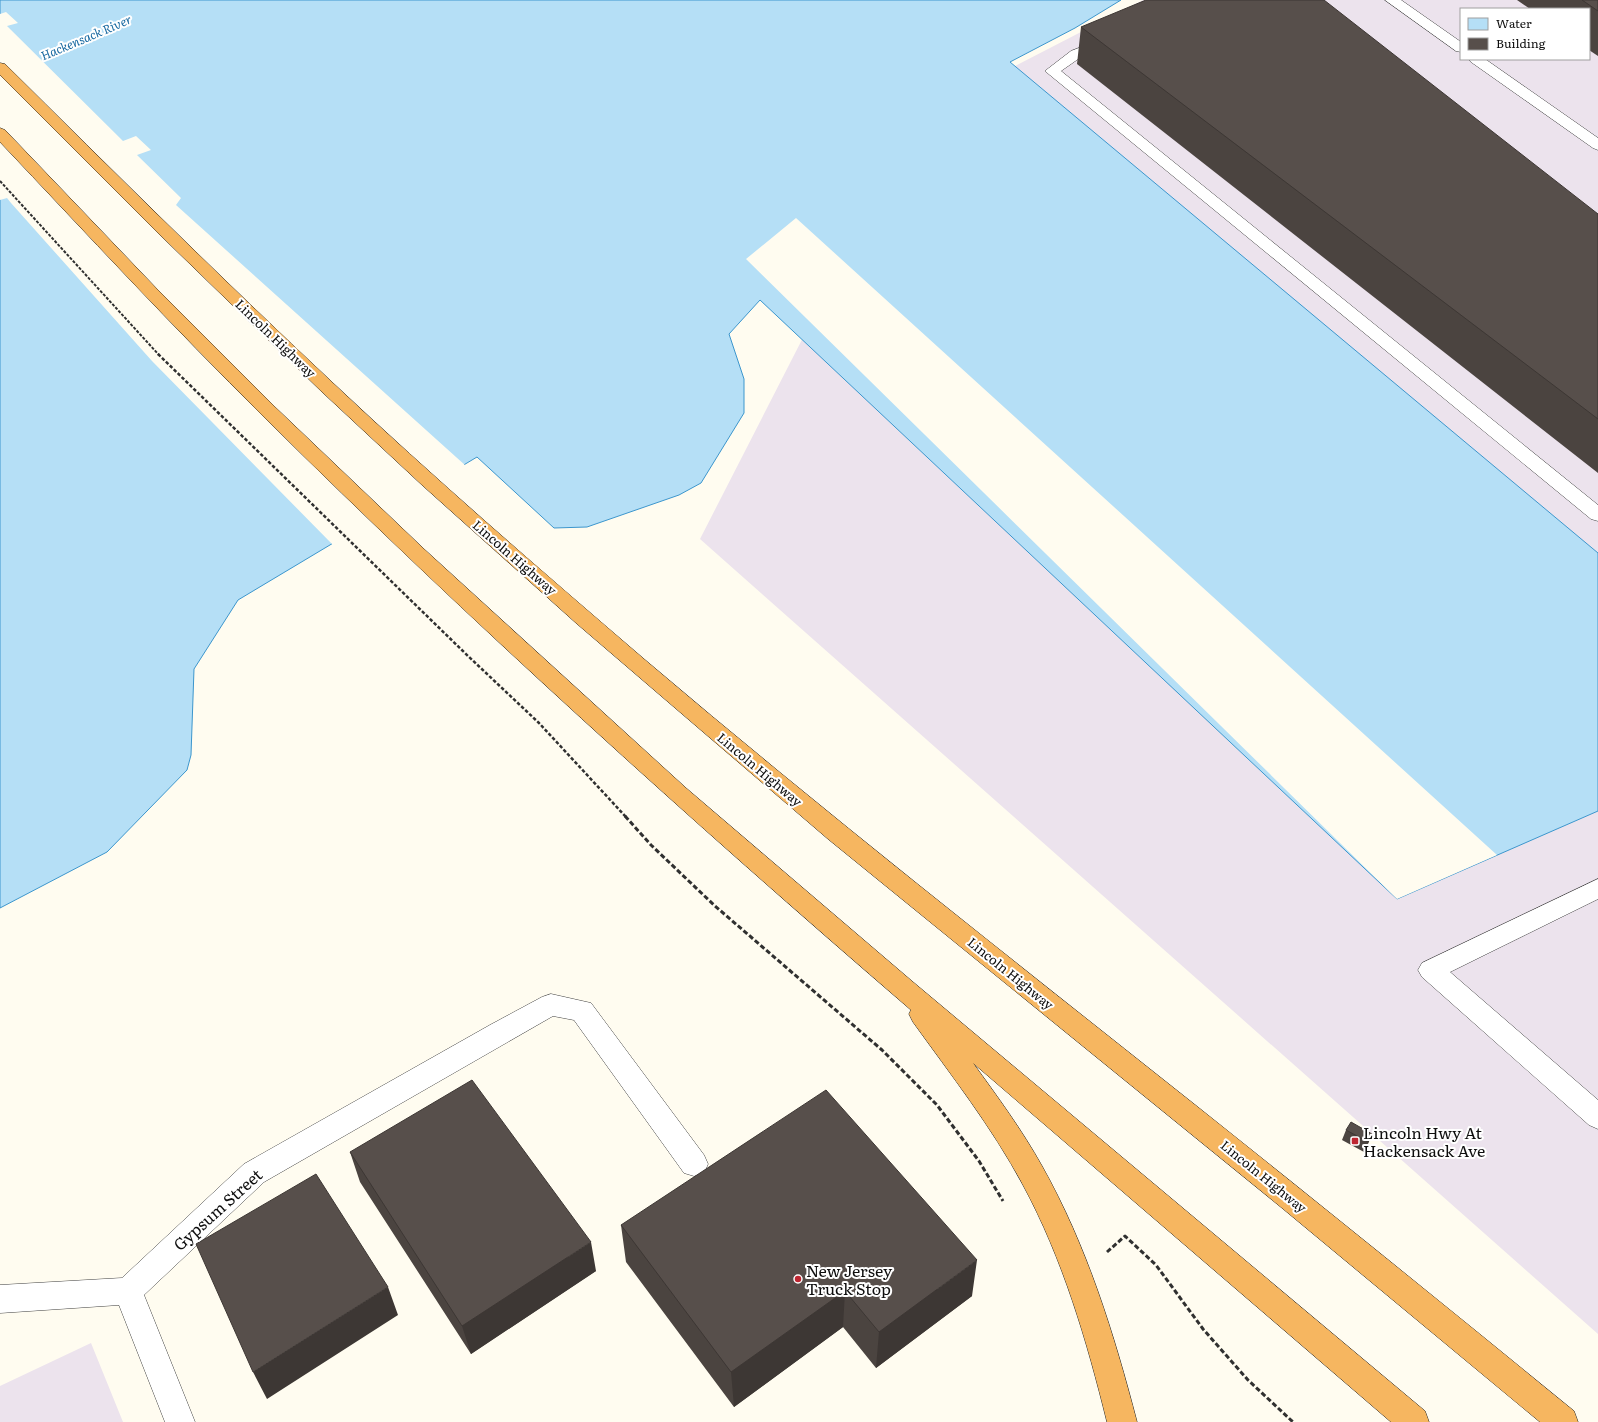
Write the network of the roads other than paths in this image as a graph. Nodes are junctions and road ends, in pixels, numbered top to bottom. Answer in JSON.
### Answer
{"nodes":[{"id":1,"x":1392,"y":0,"type":"edge"},
{"id":2,"x":1120,"y":35,"type":"edge"},
{"id":3,"x":1460,"y":47,"type":"edge"},
{"id":4,"x":1477,"y":60,"type":"edge"},
{"id":5,"x":0,"y":67,"type":"edge"},
{"id":6,"x":0,"y":134,"type":"edge"},
{"id":7,"x":1598,"y":145,"type":"edge"},
{"id":8,"x":1598,"y":515,"type":"edge"},
{"id":9,"x":1598,"y":888,"type":"edge"},
{"id":10,"x":904,"y":989,"type":"junction"},
{"id":11,"x":1598,"y":1118,"type":"edge"},
{"id":12,"x":694,"y":1164,"type":"dead end"},
{"id":13,"x":128,"y":1291,"type":"junction"},
{"id":14,"x":0,"y":1298,"type":"edge"},
{"id":15,"x":180,"y":1422,"type":"edge"},
{"id":16,"x":1122,"y":1422,"type":"edge"},
{"id":17,"x":1414,"y":1422,"type":"edge"},
{"id":18,"x":1563,"y":1422,"type":"edge"}],
"edges":[{"from":1,"to":3,"type":"lane"},
{"from":2,"to":8,"type":"lane"},
{"from":4,"to":7,"type":"lane"},
{"from":5,"to":18,"type":"highway","name":"Lincoln Highway"},
{"from":6,"to":10,"type":"highway"},
{"from":9,"to":11,"type":"lane"},
{"from":10,"to":16,"type":"highway"},
{"from":10,"to":17,"type":"highway"},
{"from":12,"to":13,"type":"lane","name":"Gypsum Street"},
{"from":13,"to":14,"type":"lane"},
{"from":13,"to":15,"type":"lane"}]}
